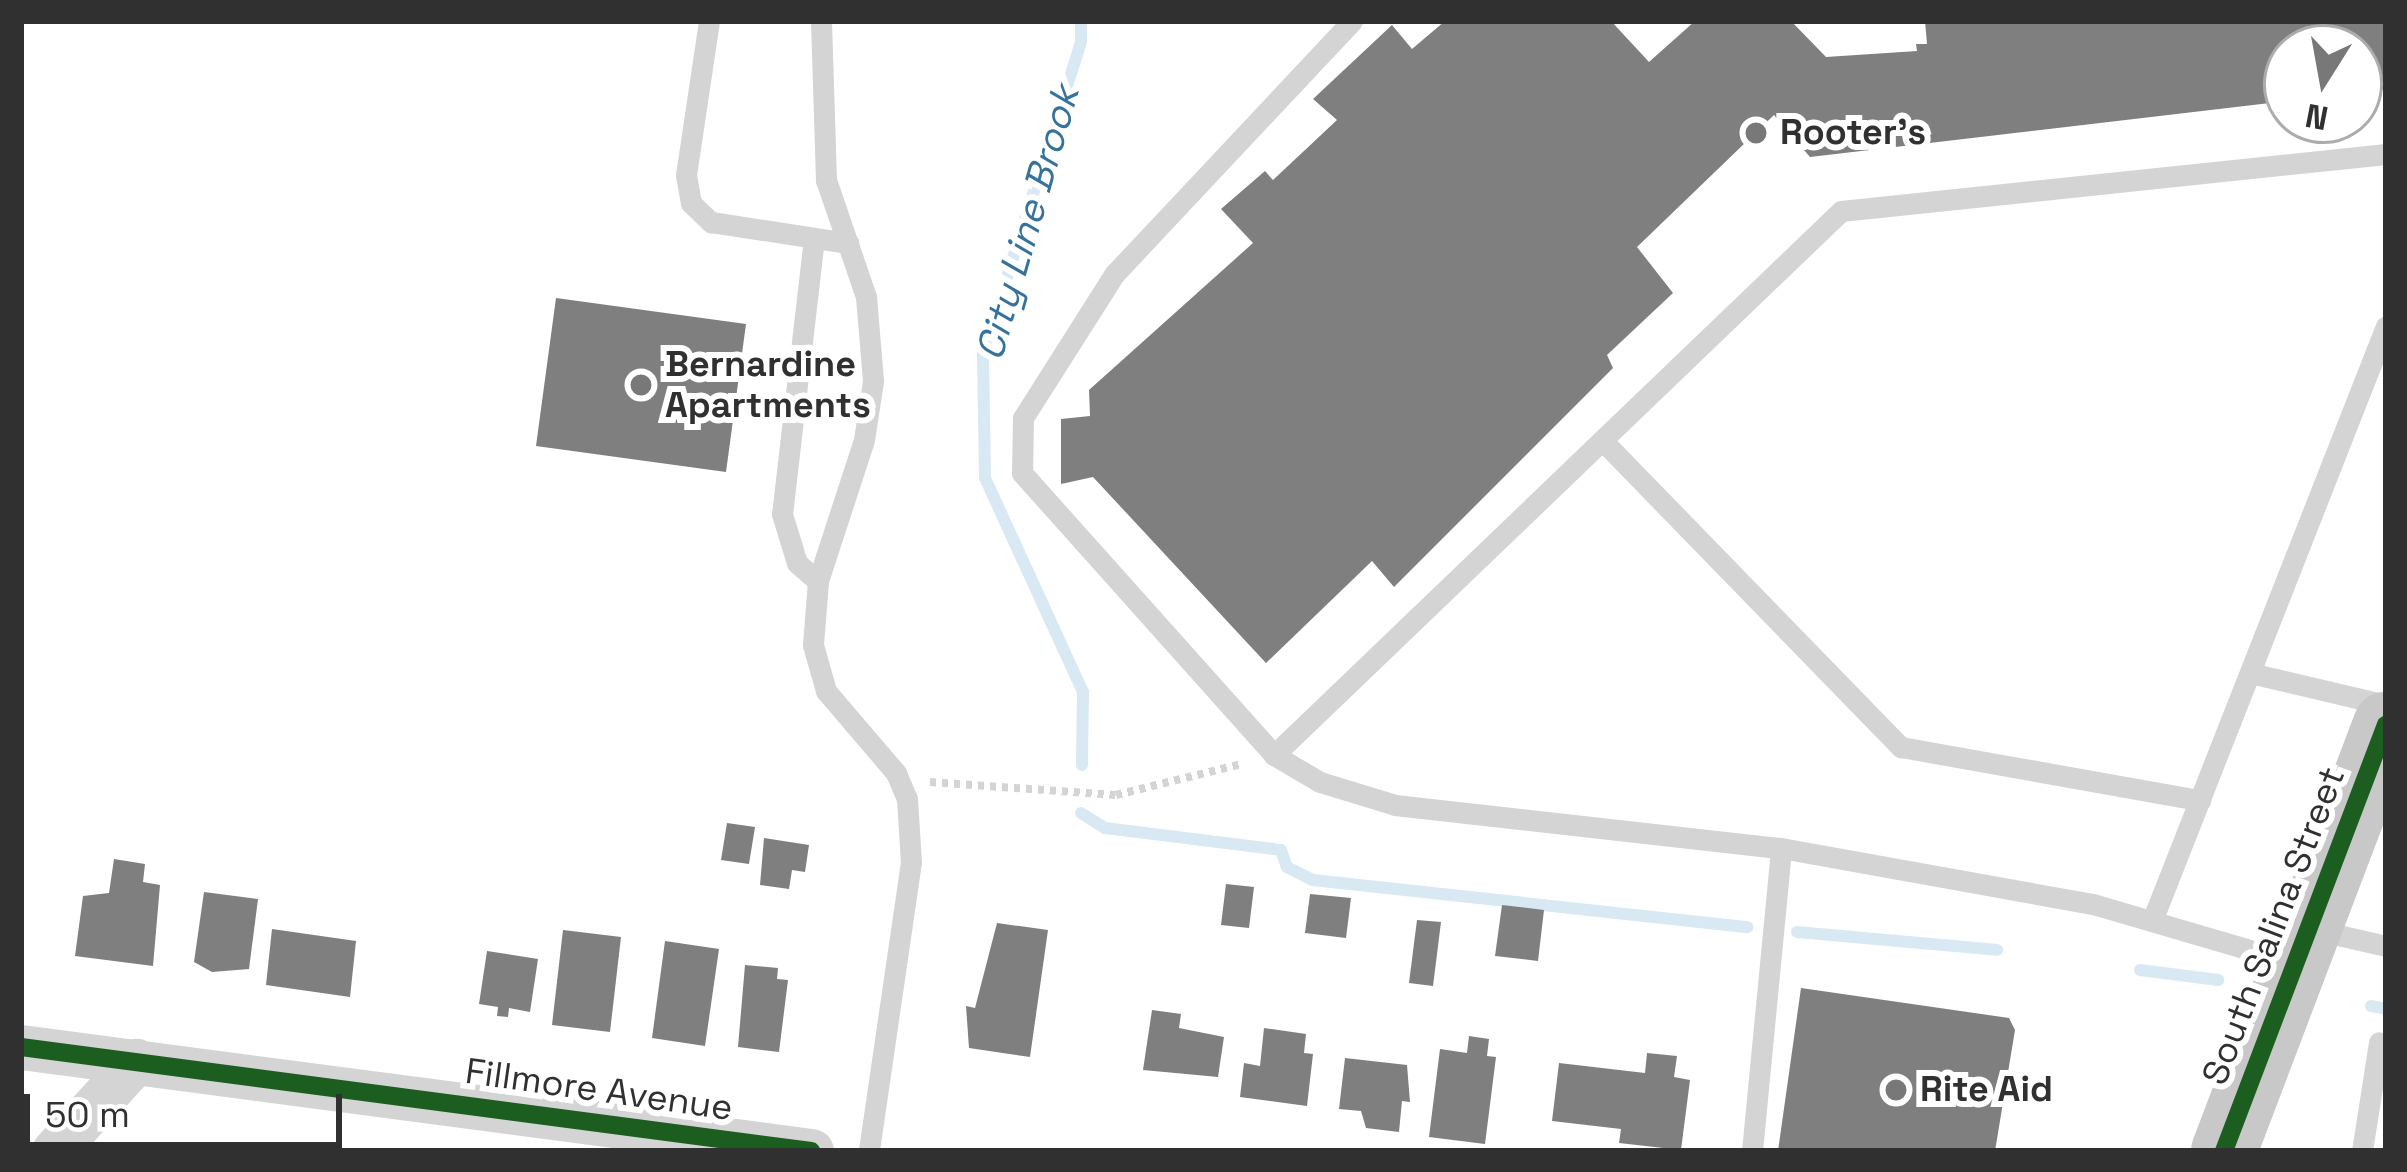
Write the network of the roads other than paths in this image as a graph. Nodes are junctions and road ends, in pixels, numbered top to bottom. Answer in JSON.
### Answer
{"nodes":[{"id":1,"x":709,"y":21,"type":"edge"},
{"id":2,"x":821,"y":21,"type":"edge"},
{"id":3,"x":1352,"y":21,"type":"edge"},
{"id":4,"x":2386,"y":154,"type":"edge"},
{"id":5,"x":814,"y":238,"type":"junction"},
{"id":6,"x":848,"y":243,"type":"junction"},
{"id":7,"x":2386,"y":326,"type":"edge"},
{"id":8,"x":1602,"y":440,"type":"junction"},
{"id":9,"x":818,"y":581,"type":"junction"},
{"id":10,"x":2250,"y":673,"type":"junction"},
{"id":11,"x":2386,"y":705,"type":"edge"},
{"id":12,"x":2386,"y":724,"type":"edge"},
{"id":13,"x":1274,"y":755,"type":"junction"},
{"id":14,"x":2200,"y":800,"type":"junction"},
{"id":15,"x":1781,"y":848,"type":"junction"},
{"id":16,"x":2152,"y":921,"type":"junction"},
{"id":17,"x":2301,"y":946,"type":"junction"},
{"id":18,"x":2386,"y":946,"type":"edge"},
{"id":19,"x":2379,"y":1042,"type":"dead end"},
{"id":20,"x":21,"y":1047,"type":"edge"},
{"id":21,"x":136,"y":1061,"type":"junction"},
{"id":22,"x":54,"y":1151,"type":"edge"},
{"id":23,"x":812,"y":1151,"type":"edge"},
{"id":24,"x":869,"y":1151,"type":"edge"},
{"id":25,"x":1752,"y":1151,"type":"edge"},
{"id":26,"x":2224,"y":1151,"type":"edge"},
{"id":27,"x":2362,"y":1151,"type":"edge"}],
"edges":[{"from":1,"to":5,"type":"lane"},
{"from":2,"to":6,"type":"lane"},
{"from":3,"to":13,"type":"lane"},
{"from":4,"to":8,"type":"lane"},
{"from":5,"to":6,"type":"lane"},
{"from":5,"to":9,"type":"lane"},
{"from":6,"to":9,"type":"lane"},
{"from":7,"to":10,"type":"lane"},
{"from":8,"to":13,"type":"lane"},
{"from":8,"to":14,"type":"lane"},
{"from":9,"to":24,"type":"lane"},
{"from":10,"to":11,"type":"lane"},
{"from":10,"to":14,"type":"lane"},
{"from":12,"to":17,"type":"main road","name":"South Salina Street"},
{"from":13,"to":15,"type":"lane"},
{"from":14,"to":16,"type":"lane"},
{"from":15,"to":16,"type":"lane"},
{"from":15,"to":25,"type":"lane"},
{"from":16,"to":17,"type":"lane"},
{"from":17,"to":18,"type":"lane"},
{"from":17,"to":26,"type":"main road","name":"South Salina Street"},
{"from":19,"to":27,"type":"lane"},
{"from":20,"to":21,"type":"street","name":"Fillmore Avenue"},
{"from":21,"to":22,"type":"street"},
{"from":21,"to":23,"type":"street","name":"Fillmore Avenue"}]}
